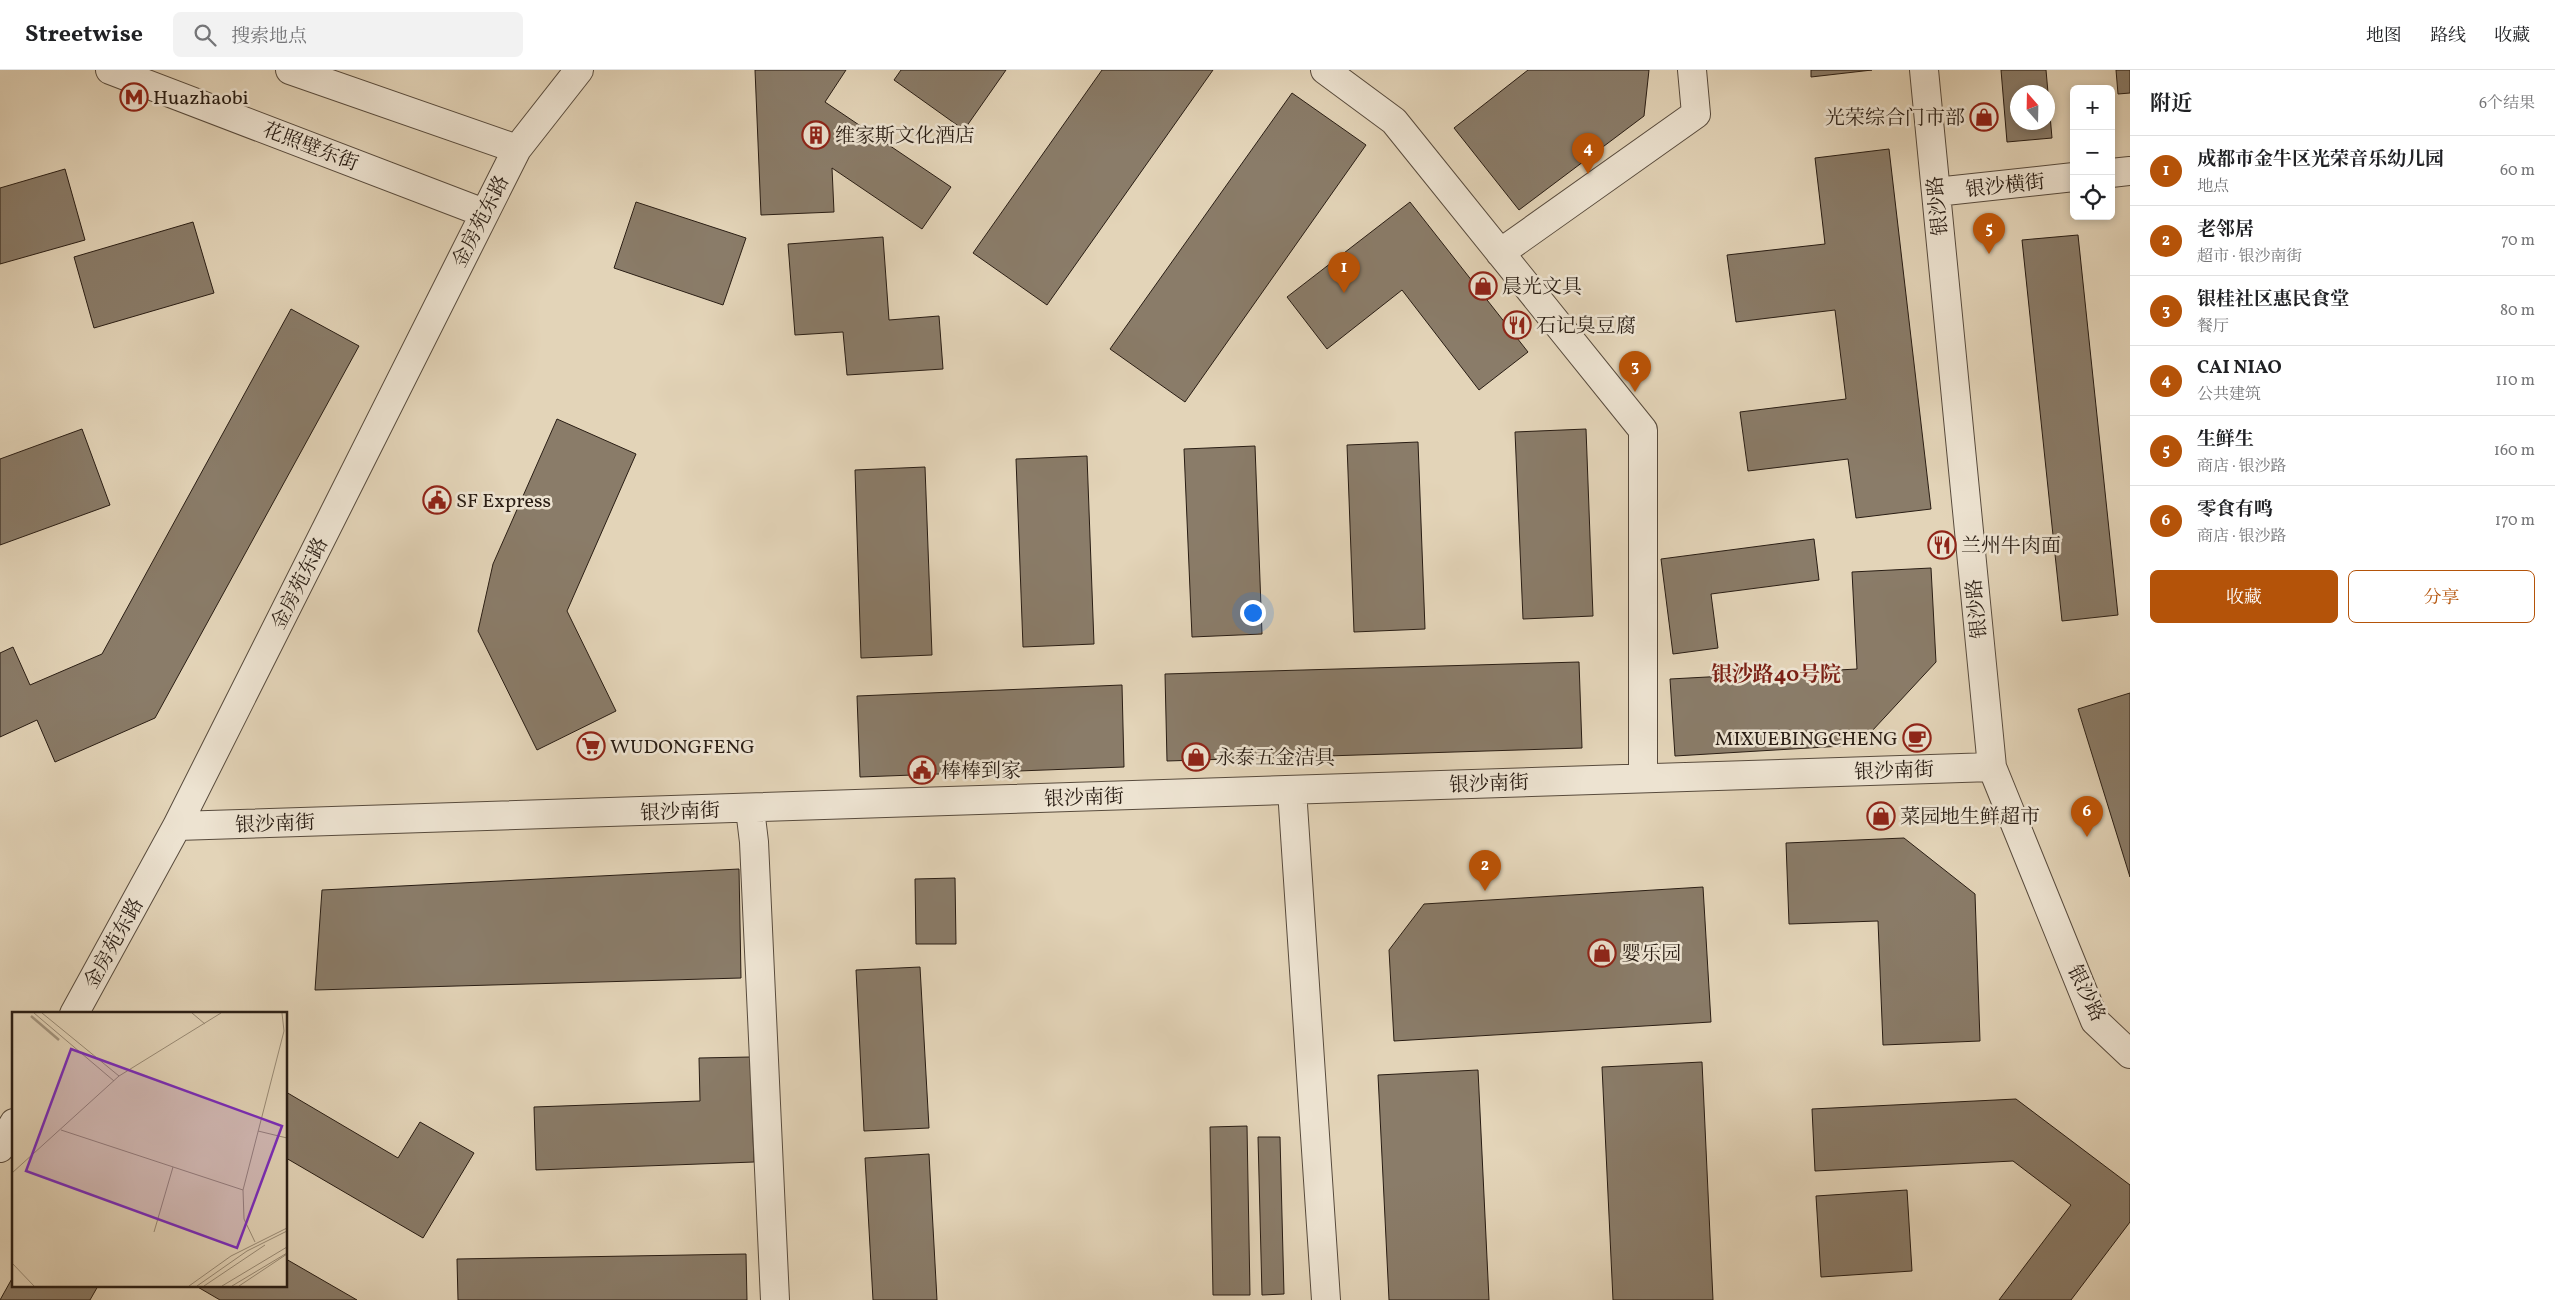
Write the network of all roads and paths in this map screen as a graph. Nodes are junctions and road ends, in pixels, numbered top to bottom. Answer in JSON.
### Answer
{"nodes":[{"id":1,"x":110,"y":70,"type":"edge"},
{"id":2,"x":290,"y":70,"type":"edge"},
{"id":3,"x":578,"y":70,"type":"edge"},
{"id":4,"x":1325,"y":70,"type":"edge"},
{"id":5,"x":1692,"y":70,"type":"edge"},
{"id":6,"x":1924,"y":70,"type":"edge"},
{"id":7,"x":517,"y":149,"type":"junction"},
{"id":8,"x":2130,"y":171,"type":"edge"},
{"id":9,"x":2115,"y":173,"type":"edge"},
{"id":10,"x":2070,"y":177,"type":"edge"},
{"id":11,"x":1936,"y":192,"type":"junction"},
{"id":12,"x":484,"y":213,"type":"junction"},
{"id":13,"x":1500,"y":252,"type":"junction"},
{"id":14,"x":1992,"y":767,"type":"junction"},
{"id":15,"x":1643,"y":778,"type":"junction"},
{"id":16,"x":1292,"y":790,"type":"junction"},
{"id":17,"x":750,"y":809,"type":"junction"},
{"id":18,"x":177,"y":826,"type":"junction"},
{"id":19,"x":75,"y":1012,"type":"edge"},
{"id":20,"x":2130,"y":1054,"type":"edge"},
{"id":21,"x":12,"y":1127,"type":"edge"},
{"id":22,"x":0,"y":1148,"type":"edge"},
{"id":23,"x":775,"y":1300,"type":"edge"},
{"id":24,"x":1326,"y":1300,"type":"edge"}],
"edges":[{"from":1,"to":12,"type":"street","name":"花照壁东街"},
{"from":2,"to":7,"type":"street"},
{"from":3,"to":7,"type":"street","name":"金房苑东路"},
{"from":4,"to":13,"type":"street"},
{"from":5,"to":13,"type":"street"},
{"from":6,"to":11,"type":"street","name":"银沙路"},
{"from":7,"to":12,"type":"street","name":"金房苑东路"},
{"from":8,"to":9,"type":"street"},
{"from":10,"to":11,"type":"street","name":"银沙横街"},
{"from":11,"to":14,"type":"street","name":"银沙路"},
{"from":12,"to":18,"type":"street","name":"金房苑东路"},
{"from":13,"to":15,"type":"street"},
{"from":14,"to":15,"type":"street","name":"银沙南街"},
{"from":14,"to":20,"type":"street","name":"银沙路"},
{"from":15,"to":16,"type":"street","name":"银沙南街"},
{"from":16,"to":17,"type":"street","name":"银沙南街"},
{"from":16,"to":24,"type":"street"},
{"from":17,"to":18,"type":"street","name":"银沙南街"},
{"from":17,"to":23,"type":"street"},
{"from":18,"to":19,"type":"street","name":"金房苑东路"},
{"from":21,"to":22,"type":"street"}]}
